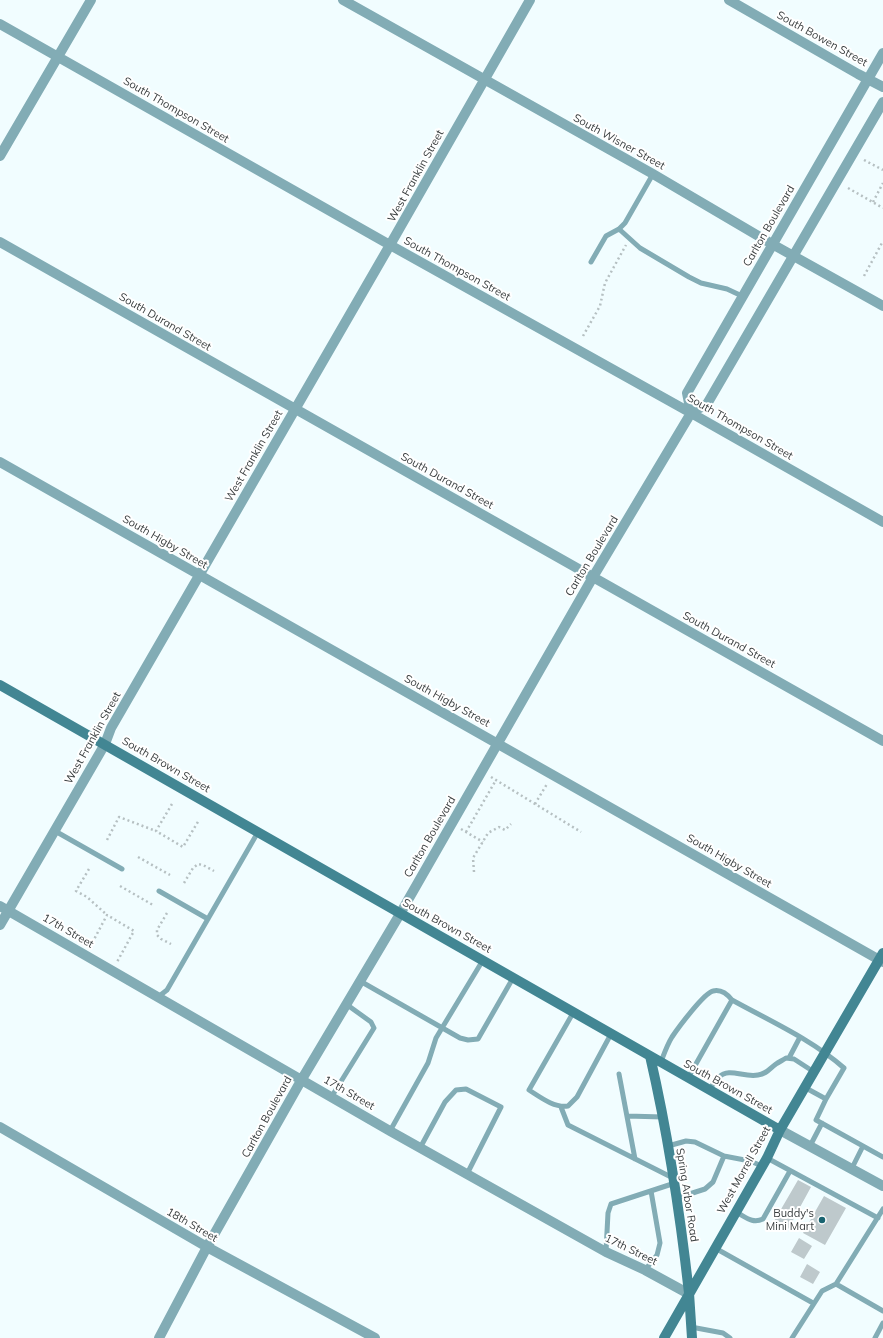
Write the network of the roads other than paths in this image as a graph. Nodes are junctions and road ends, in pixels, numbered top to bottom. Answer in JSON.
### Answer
{"nodes":[{"id":1,"x":91,"y":0,"type":"edge"},
{"id":2,"x":343,"y":0,"type":"edge"},
{"id":3,"x":530,"y":0,"type":"edge"},
{"id":4,"x":729,"y":0,"type":"edge"},
{"id":5,"x":0,"y":24,"type":"edge"},
{"id":6,"x":883,"y":53,"type":"edge"},
{"id":7,"x":58,"y":57,"type":"junction"},
{"id":8,"x":868,"y":79,"type":"junction"},
{"id":9,"x":483,"y":80,"type":"junction"},
{"id":10,"x":883,"y":87,"type":"edge"},
{"id":11,"x":883,"y":102,"type":"edge"},
{"id":12,"x":0,"y":156,"type":"edge"},
{"id":13,"x":653,"y":174,"type":"junction"},
{"id":14,"x":619,"y":229,"type":"junction"},
{"id":15,"x":0,"y":242,"type":"edge"},
{"id":16,"x":772,"y":244,"type":"junction"},
{"id":17,"x":390,"y":246,"type":"junction"},
{"id":18,"x":794,"y":256,"type":"junction"},
{"id":19,"x":591,"y":262,"type":"dead end"},
{"id":20,"x":742,"y":296,"type":"junction"},
{"id":21,"x":883,"y":306,"type":"edge"},
{"id":22,"x":295,"y":409,"type":"junction"},
{"id":23,"x":691,"y":413,"type":"junction"},
{"id":24,"x":0,"y":462,"type":"edge"},
{"id":25,"x":883,"y":522,"type":"edge"},
{"id":26,"x":199,"y":575,"type":"junction"},
{"id":27,"x":593,"y":577,"type":"junction"},
{"id":28,"x":0,"y":685,"type":"edge"},
{"id":29,"x":883,"y":741,"type":"edge"},
{"id":30,"x":497,"y":743,"type":"junction"},
{"id":31,"x":105,"y":744,"type":"junction"},
{"id":32,"x":54,"y":831,"type":"junction"},
{"id":33,"x":258,"y":832,"type":"junction"},
{"id":34,"x":122,"y":869,"type":"dead end"},
{"id":35,"x":159,"y":892,"type":"dead end"},
{"id":36,"x":4,"y":909,"type":"edge"},
{"id":37,"x":400,"y":914,"type":"junction"},
{"id":38,"x":208,"y":919,"type":"junction"},
{"id":39,"x":0,"y":925,"type":"edge"},
{"id":40,"x":882,"y":958,"type":"edge"},
{"id":41,"x":483,"y":960,"type":"junction"},
{"id":42,"x":513,"y":978,"type":"junction"},
{"id":43,"x":360,"y":981,"type":"junction"},
{"id":44,"x":158,"y":997,"type":"junction"},
{"id":45,"x":732,"y":1000,"type":"junction"},
{"id":46,"x":346,"y":1004,"type":"junction"},
{"id":47,"x":573,"y":1013,"type":"junction"},
{"id":48,"x":443,"y":1027,"type":"junction"},
{"id":49,"x":611,"y":1034,"type":"junction"},
{"id":50,"x":800,"y":1037,"type":"junction"},
{"id":51,"x":825,"y":1052,"type":"junction"},
{"id":52,"x":650,"y":1056,"type":"junction"},
{"id":53,"x":789,"y":1058,"type":"junction"},
{"id":54,"x":661,"y":1062,"type":"junction"},
{"id":55,"x":814,"y":1072,"type":"junction"},
{"id":56,"x":619,"y":1074,"type":"dead end"},
{"id":57,"x":688,"y":1078,"type":"junction"},
{"id":58,"x":302,"y":1079,"type":"junction"},
{"id":59,"x":804,"y":1087,"type":"junction"},
{"id":60,"x":709,"y":1090,"type":"junction"},
{"id":61,"x":332,"y":1096,"type":"junction"},
{"id":62,"x":826,"y":1099,"type":"junction"},
{"id":63,"x":561,"y":1107,"type":"junction"},
{"id":64,"x":627,"y":1116,"type":"junction"},
{"id":65,"x":663,"y":1117,"type":"junction"},
{"id":66,"x":822,"y":1123,"type":"junction"},
{"id":67,"x":0,"y":1127,"type":"edge"},
{"id":68,"x":780,"y":1130,"type":"junction"},
{"id":69,"x":390,"y":1131,"type":"junction"},
{"id":70,"x":668,"y":1146,"type":"junction"},
{"id":71,"x":810,"y":1146,"type":"junction"},
{"id":72,"x":863,"y":1146,"type":"junction"},
{"id":73,"x":420,"y":1148,"type":"junction"},
{"id":74,"x":724,"y":1156,"type":"junction"},
{"id":75,"x":883,"y":1157,"type":"edge"},
{"id":76,"x":635,"y":1159,"type":"junction"},
{"id":77,"x":764,"y":1162,"type":"junction"},
{"id":78,"x":852,"y":1168,"type":"junction"},
{"id":79,"x":790,"y":1171,"type":"junction"},
{"id":80,"x":468,"y":1174,"type":"junction"},
{"id":81,"x":674,"y":1181,"type":"junction"},
{"id":82,"x":882,"y":1182,"type":"edge"},
{"id":83,"x":651,"y":1191,"type":"junction"},
{"id":84,"x":677,"y":1198,"type":"junction"},
{"id":85,"x":883,"y":1209,"type":"edge"},
{"id":86,"x":736,"y":1212,"type":"junction"},
{"id":87,"x":878,"y":1218,"type":"junction"},
{"id":88,"x":207,"y":1247,"type":"junction"},
{"id":89,"x":715,"y":1248,"type":"junction"},
{"id":90,"x":606,"y":1252,"type":"junction"},
{"id":91,"x":645,"y":1270,"type":"junction"},
{"id":92,"x":836,"y":1284,"type":"junction"},
{"id":93,"x":689,"y":1294,"type":"junction"},
{"id":94,"x":814,"y":1303,"type":"junction"},
{"id":95,"x":883,"y":1311,"type":"edge"},
{"id":96,"x":883,"y":1323,"type":"edge"},
{"id":97,"x":691,"y":1327,"type":"junction"},
{"id":98,"x":159,"y":1338,"type":"edge"},
{"id":99,"x":375,"y":1338,"type":"edge"},
{"id":100,"x":664,"y":1338,"type":"edge"},
{"id":101,"x":692,"y":1338,"type":"edge"},
{"id":102,"x":730,"y":1338,"type":"edge"},
{"id":103,"x":792,"y":1338,"type":"edge"},
{"id":104,"x":875,"y":1338,"type":"edge"}],
"edges":[{"from":1,"to":7,"type":"street"},
{"from":2,"to":9,"type":"street","name":"South Wisner Street"},
{"from":3,"to":9,"type":"street","name":"West Franklin Street"},
{"from":4,"to":8,"type":"street","name":"South Bowen Street"},
{"from":5,"to":7,"type":"street","name":"South Thompson Street"},
{"from":6,"to":8,"type":"street","name":"Carlton Boulevard"},
{"from":7,"to":12,"type":"street"},
{"from":7,"to":17,"type":"street","name":"South Thompson Street"},
{"from":8,"to":10,"type":"street","name":"South Bowen Street"},
{"from":8,"to":16,"type":"street","name":"Carlton Boulevard"},
{"from":9,"to":13,"type":"street","name":"South Wisner Street"},
{"from":9,"to":17,"type":"street","name":"West Franklin Street"},
{"from":11,"to":18,"type":"street","name":"Carlton Boulevard"},
{"from":13,"to":14,"type":"lane"},
{"from":13,"to":16,"type":"street","name":"South Wisner Street"},
{"from":14,"to":19,"type":"lane"},
{"from":14,"to":20,"type":"lane"},
{"from":15,"to":22,"type":"street","name":"South Durand Street"},
{"from":16,"to":18,"type":"street","name":"South Wisner Street"},
{"from":16,"to":20,"type":"street","name":"Carlton Boulevard"},
{"from":17,"to":22,"type":"street","name":"West Franklin Street"},
{"from":17,"to":23,"type":"street","name":"South Thompson Street"},
{"from":18,"to":21,"type":"street","name":"South Wisner Street"},
{"from":18,"to":23,"type":"street","name":"Carlton Boulevard"},
{"from":20,"to":23,"type":"street","name":"Carlton Boulevard"},
{"from":22,"to":26,"type":"street","name":"West Franklin Street"},
{"from":22,"to":27,"type":"street","name":"South Durand Street"},
{"from":23,"to":25,"type":"street","name":"South Thompson Street"},
{"from":23,"to":27,"type":"street","name":"Carlton Boulevard"},
{"from":24,"to":26,"type":"street","name":"South Higby Street"},
{"from":26,"to":30,"type":"street","name":"South Higby Street"},
{"from":26,"to":31,"type":"street","name":"West Franklin Street"},
{"from":27,"to":29,"type":"street","name":"South Durand Street"},
{"from":27,"to":30,"type":"street","name":"Carlton Boulevard"},
{"from":28,"to":31,"type":"main road","name":"South Brown Street"},
{"from":30,"to":37,"type":"street","name":"Carlton Boulevard"},
{"from":30,"to":40,"type":"street","name":"South Higby Street"},
{"from":31,"to":32,"type":"street","name":"West Franklin Street"},
{"from":31,"to":33,"type":"main road","name":"South Brown Street"},
{"from":32,"to":34,"type":"lane"},
{"from":32,"to":36,"type":"street","name":"West Franklin Street"},
{"from":33,"to":37,"type":"main road","name":"South Brown Street"},
{"from":33,"to":38,"type":"lane"},
{"from":35,"to":38,"type":"lane"},
{"from":36,"to":39,"type":"street","name":"West Franklin Street"},
{"from":36,"to":44,"type":"street","name":"17th Street"},
{"from":37,"to":41,"type":"main road","name":"South Brown Street"},
{"from":37,"to":43,"type":"street","name":"Carlton Boulevard"},
{"from":38,"to":44,"type":"lane"},
{"from":40,"to":51,"type":"main road","name":"West Morrell Street"},
{"from":41,"to":42,"type":"main road","name":"South Brown Street"},
{"from":41,"to":48,"type":"lane"},
{"from":42,"to":47,"type":"main road","name":"South Brown Street"},
{"from":42,"to":48,"type":"lane"},
{"from":43,"to":46,"type":"street","name":"Carlton Boulevard"},
{"from":43,"to":48,"type":"lane"},
{"from":44,"to":58,"type":"street","name":"17th Street"},
{"from":45,"to":50,"type":"lane"},
{"from":45,"to":54,"type":"lane"},
{"from":45,"to":57,"type":"lane"},
{"from":46,"to":58,"type":"street","name":"Carlton Boulevard"},
{"from":46,"to":61,"type":"lane"},
{"from":47,"to":49,"type":"main road","name":"South Brown Street"},
{"from":47,"to":63,"type":"lane"},
{"from":48,"to":69,"type":"lane"},
{"from":49,"to":52,"type":"main road","name":"South Brown Street"},
{"from":49,"to":63,"type":"lane"},
{"from":50,"to":51,"type":"lane"},
{"from":50,"to":53,"type":"lane"},
{"from":51,"to":55,"type":"main road","name":"West Morrell Street"},
{"from":51,"to":62,"type":"lane"},
{"from":52,"to":54,"type":"main road","name":"South Brown Street"},
{"from":52,"to":65,"type":"main road","name":"Spring Arbor Road"},
{"from":53,"to":55,"type":"lane"},
{"from":53,"to":60,"type":"lane"},
{"from":54,"to":57,"type":"main road","name":"South Brown Street"},
{"from":55,"to":59,"type":"main road","name":"West Morrell Street"},
{"from":56,"to":64,"type":"lane"},
{"from":57,"to":60,"type":"main road","name":"South Brown Street"},
{"from":58,"to":61,"type":"street","name":"17th Street"},
{"from":58,"to":88,"type":"street","name":"Carlton Boulevard"},
{"from":59,"to":62,"type":"lane"},
{"from":59,"to":68,"type":"main road","name":"West Morrell Street"},
{"from":60,"to":68,"type":"main road","name":"South Brown Street"},
{"from":61,"to":69,"type":"street","name":"17th Street"},
{"from":62,"to":66,"type":"lane"},
{"from":63,"to":76,"type":"lane"},
{"from":64,"to":65,"type":"lane"},
{"from":64,"to":76,"type":"lane"},
{"from":65,"to":70,"type":"main road","name":"Spring Arbor Road"},
{"from":66,"to":71,"type":"lane"},
{"from":66,"to":72,"type":"lane"},
{"from":67,"to":88,"type":"street","name":"18th Street"},
{"from":68,"to":71,"type":"street","name":"South Brown Street"},
{"from":68,"to":77,"type":"main road","name":"West Morrell Street"},
{"from":69,"to":73,"type":"street","name":"17th Street"},
{"from":70,"to":74,"type":"lane"},
{"from":70,"to":81,"type":"main road","name":"Spring Arbor Road"},
{"from":71,"to":78,"type":"street","name":"South Brown Street"},
{"from":72,"to":75,"type":"lane"},
{"from":72,"to":78,"type":"lane"},
{"from":73,"to":80,"type":"street","name":"17th Street"},
{"from":73,"to":80,"type":"lane"},
{"from":74,"to":77,"type":"lane"},
{"from":74,"to":84,"type":"lane"},
{"from":76,"to":81,"type":"lane"},
{"from":77,"to":79,"type":"lane"},
{"from":77,"to":86,"type":"main road","name":"West Morrell Street"},
{"from":78,"to":82,"type":"street","name":"South Brown Street"},
{"from":79,"to":86,"type":"lane"},
{"from":79,"to":87,"type":"lane"},
{"from":80,"to":90,"type":"street","name":"17th Street"},
{"from":81,"to":83,"type":"lane"},
{"from":81,"to":84,"type":"main road","name":"Spring Arbor Road"},
{"from":83,"to":90,"type":"lane"},
{"from":83,"to":91,"type":"lane"},
{"from":84,"to":93,"type":"main road","name":"Spring Arbor Road"},
{"from":85,"to":87,"type":"lane"},
{"from":86,"to":89,"type":"main road","name":"West Morrell Street"},
{"from":87,"to":92,"type":"lane"},
{"from":88,"to":98,"type":"street","name":"Carlton Boulevard"},
{"from":88,"to":99,"type":"street","name":"18th Street"},
{"from":89,"to":93,"type":"main road","name":"West Morrell Street"},
{"from":89,"to":94,"type":"lane"},
{"from":90,"to":91,"type":"street","name":"17th Street"},
{"from":91,"to":93,"type":"street","name":"17th Street"},
{"from":92,"to":94,"type":"lane"},
{"from":92,"to":95,"type":"lane"},
{"from":93,"to":97,"type":"main road","name":"Spring Arbor Road"},
{"from":93,"to":100,"type":"main road","name":"West Morrell Street"},
{"from":94,"to":103,"type":"lane"},
{"from":96,"to":104,"type":"lane"},
{"from":97,"to":101,"type":"main road","name":"Spring Arbor Road"},
{"from":97,"to":102,"type":"lane"}]}
